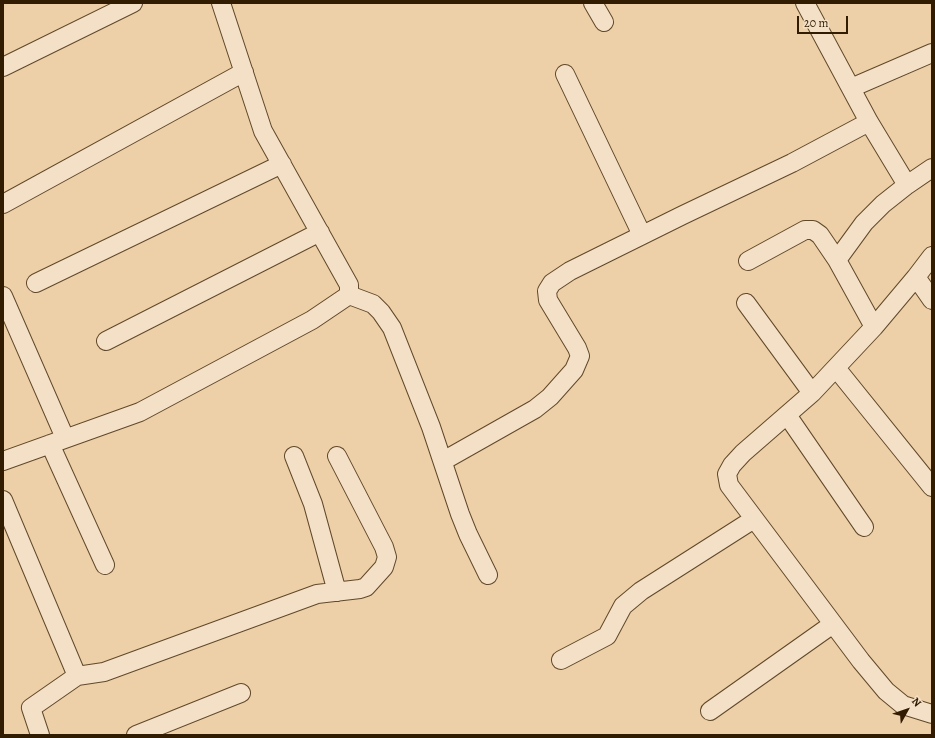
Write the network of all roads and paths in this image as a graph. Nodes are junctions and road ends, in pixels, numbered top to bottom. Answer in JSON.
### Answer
{"nodes":[{"id":1,"x":133,"y":3,"type":"edge"},
{"id":2,"x":221,"y":3,"type":"edge"},
{"id":3,"x":593,"y":3,"type":"edge"},
{"id":4,"x":805,"y":3,"type":"edge"},
{"id":5,"x":604,"y":22,"type":"dead end"},
{"id":6,"x":932,"y":53,"type":"edge"},
{"id":7,"x":3,"y":67,"type":"edge"},
{"id":8,"x":244,"y":72,"type":"junction"},
{"id":9,"x":565,"y":74,"type":"dead end"},
{"id":10,"x":851,"y":88,"type":"junction"},
{"id":11,"x":869,"y":122,"type":"junction"},
{"id":12,"x":282,"y":164,"type":"junction"},
{"id":13,"x":932,"y":168,"type":"edge"},
{"id":14,"x":907,"y":185,"type":"junction"},
{"id":15,"x":3,"y":204,"type":"edge"},
{"id":16,"x":320,"y":232,"type":"junction"},
{"id":17,"x":642,"y":235,"type":"junction"},
{"id":18,"x":932,"y":256,"type":"edge"},
{"id":19,"x":837,"y":260,"type":"junction"},
{"id":20,"x":748,"y":261,"type":"dead end"},
{"id":21,"x":916,"y":276,"type":"junction"},
{"id":22,"x":36,"y":283,"type":"dead end"},
{"id":23,"x":349,"y":295,"type":"junction"},
{"id":24,"x":3,"y":296,"type":"edge"},
{"id":25,"x":932,"y":300,"type":"edge"},
{"id":26,"x":746,"y":303,"type":"dead end"},
{"id":27,"x":874,"y":327,"type":"junction"},
{"id":28,"x":106,"y":341,"type":"dead end"},
{"id":29,"x":836,"y":368,"type":"junction"},
{"id":30,"x":812,"y":393,"type":"junction"},
{"id":31,"x":787,"y":415,"type":"junction"},
{"id":32,"x":57,"y":441,"type":"junction"},
{"id":33,"x":294,"y":456,"type":"dead end"},
{"id":34,"x":336,"y":456,"type":"dead end"},
{"id":35,"x":3,"y":461,"type":"edge"},
{"id":36,"x":442,"y":461,"type":"junction"},
{"id":37,"x":932,"y":487,"type":"edge"},
{"id":38,"x":3,"y":500,"type":"edge"},
{"id":39,"x":754,"y":519,"type":"junction"},
{"id":40,"x":864,"y":527,"type":"dead end"},
{"id":41,"x":105,"y":565,"type":"dead end"},
{"id":42,"x":488,"y":575,"type":"dead end"},
{"id":43,"x":337,"y":592,"type":"junction"},
{"id":44,"x":833,"y":624,"type":"junction"},
{"id":45,"x":561,"y":660,"type":"dead end"},
{"id":46,"x":77,"y":676,"type":"junction"},
{"id":47,"x":241,"y":692,"type":"dead end"},
{"id":48,"x":710,"y":711,"type":"dead end"},
{"id":49,"x":932,"y":714,"type":"edge"},
{"id":50,"x":40,"y":735,"type":"edge"},
{"id":51,"x":136,"y":735,"type":"edge"}],
"edges":[{"from":1,"to":7,"type":"street"},
{"from":2,"to":8,"type":"street"},
{"from":3,"to":5,"type":"street"},
{"from":4,"to":10,"type":"street"},
{"from":6,"to":10,"type":"street"},
{"from":8,"to":12,"type":"street"},
{"from":8,"to":15,"type":"street"},
{"from":9,"to":17,"type":"street"},
{"from":10,"to":11,"type":"street"},
{"from":11,"to":14,"type":"street"},
{"from":11,"to":17,"type":"street"},
{"from":12,"to":16,"type":"street"},
{"from":12,"to":22,"type":"street"},
{"from":13,"to":14,"type":"street"},
{"from":14,"to":19,"type":"street"},
{"from":16,"to":23,"type":"street"},
{"from":16,"to":28,"type":"street"},
{"from":17,"to":36,"type":"street"},
{"from":18,"to":21,"type":"street"},
{"from":19,"to":20,"type":"street"},
{"from":19,"to":27,"type":"street"},
{"from":21,"to":25,"type":"street"},
{"from":21,"to":27,"type":"street"},
{"from":23,"to":32,"type":"street"},
{"from":23,"to":36,"type":"street"},
{"from":24,"to":32,"type":"street"},
{"from":26,"to":30,"type":"street"},
{"from":27,"to":29,"type":"street"},
{"from":29,"to":30,"type":"street"},
{"from":29,"to":37,"type":"street"},
{"from":30,"to":31,"type":"street"},
{"from":31,"to":39,"type":"street"},
{"from":31,"to":40,"type":"street"},
{"from":32,"to":35,"type":"street"},
{"from":32,"to":41,"type":"street"},
{"from":33,"to":43,"type":"street"},
{"from":34,"to":43,"type":"street"},
{"from":36,"to":42,"type":"street"},
{"from":38,"to":46,"type":"street"},
{"from":39,"to":44,"type":"street"},
{"from":39,"to":45,"type":"street"},
{"from":43,"to":46,"type":"street"},
{"from":44,"to":48,"type":"street"},
{"from":44,"to":49,"type":"street"},
{"from":46,"to":50,"type":"street"},
{"from":47,"to":51,"type":"street"}]}
